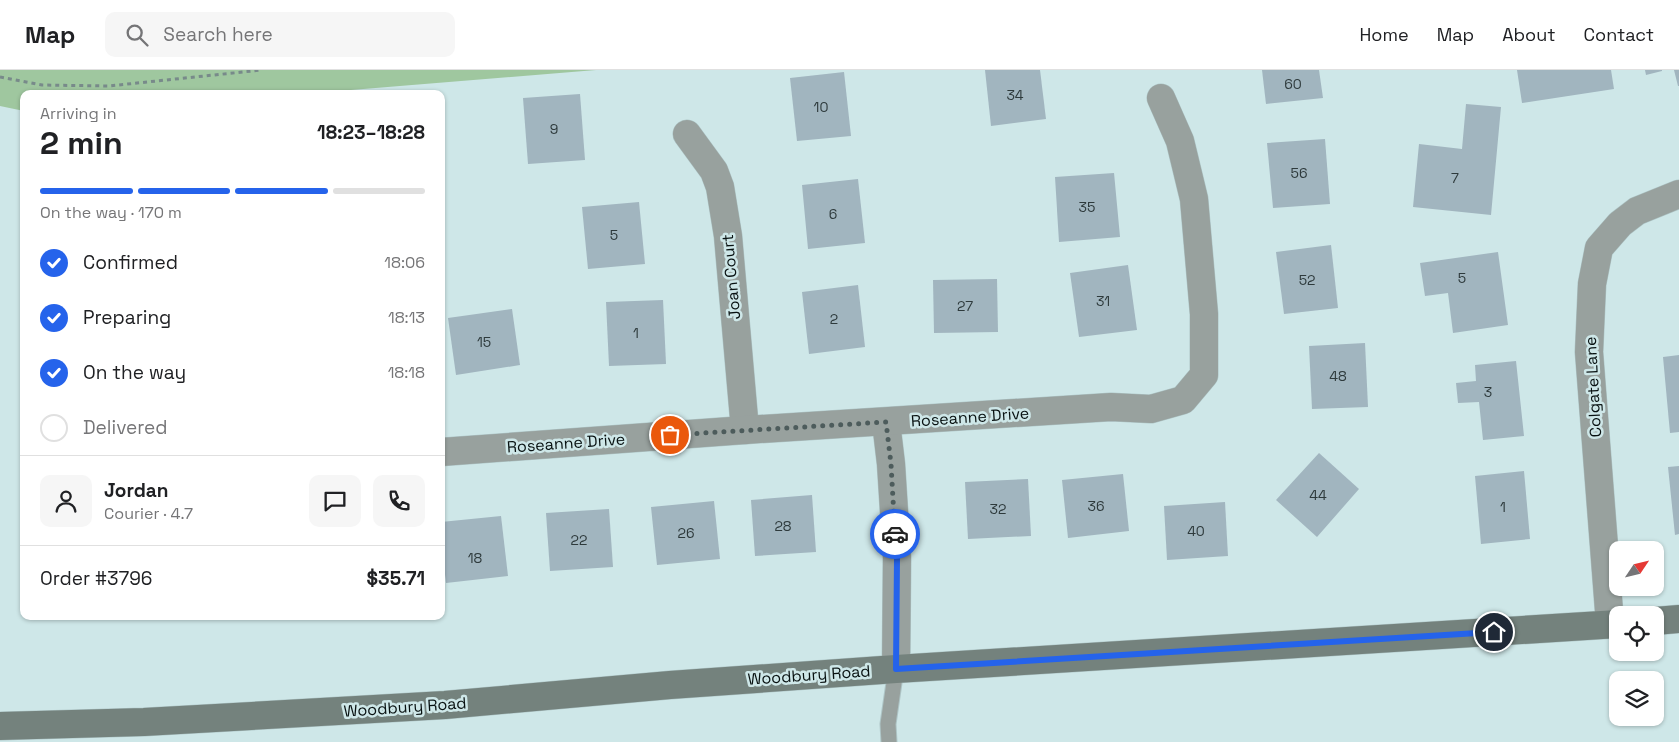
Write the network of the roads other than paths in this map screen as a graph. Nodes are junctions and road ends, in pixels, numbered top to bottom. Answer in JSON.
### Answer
{"nodes":[{"id":1,"x":1161,"y":98,"type":"dead end"},
{"id":2,"x":687,"y":134,"type":"dead end"},
{"id":3,"x":1679,"y":194,"type":"edge"},
{"id":4,"x":886,"y":422,"type":"junction"},
{"id":5,"x":745,"y":430,"type":"junction"},
{"id":6,"x":445,"y":452,"type":"edge"},
{"id":7,"x":1612,"y":606,"type":"edge"},
{"id":8,"x":1679,"y":619,"type":"edge"},
{"id":9,"x":1664,"y":620,"type":"edge"},
{"id":10,"x":1609,"y":624,"type":"edge"},
{"id":11,"x":896,"y":669,"type":"junction"},
{"id":12,"x":0,"y":726,"type":"edge"},
{"id":13,"x":889,"y":742,"type":"edge"}],
"edges":[{"from":1,"to":4,"type":"street","name":"Roseanne Drive"},
{"from":2,"to":5,"type":"street","name":"Joan Court"},
{"from":3,"to":7,"type":"street","name":"Colgate Lane"},
{"from":4,"to":5,"type":"street","name":"Roseanne Drive"},
{"from":4,"to":11,"type":"street"},
{"from":5,"to":6,"type":"street","name":"Roseanne Drive"},
{"from":8,"to":9,"type":"main road"},
{"from":10,"to":11,"type":"main road","name":"Woodbury Road"},
{"from":11,"to":12,"type":"main road","name":"Woodbury Road"},
{"from":11,"to":13,"type":"lane"}]}
